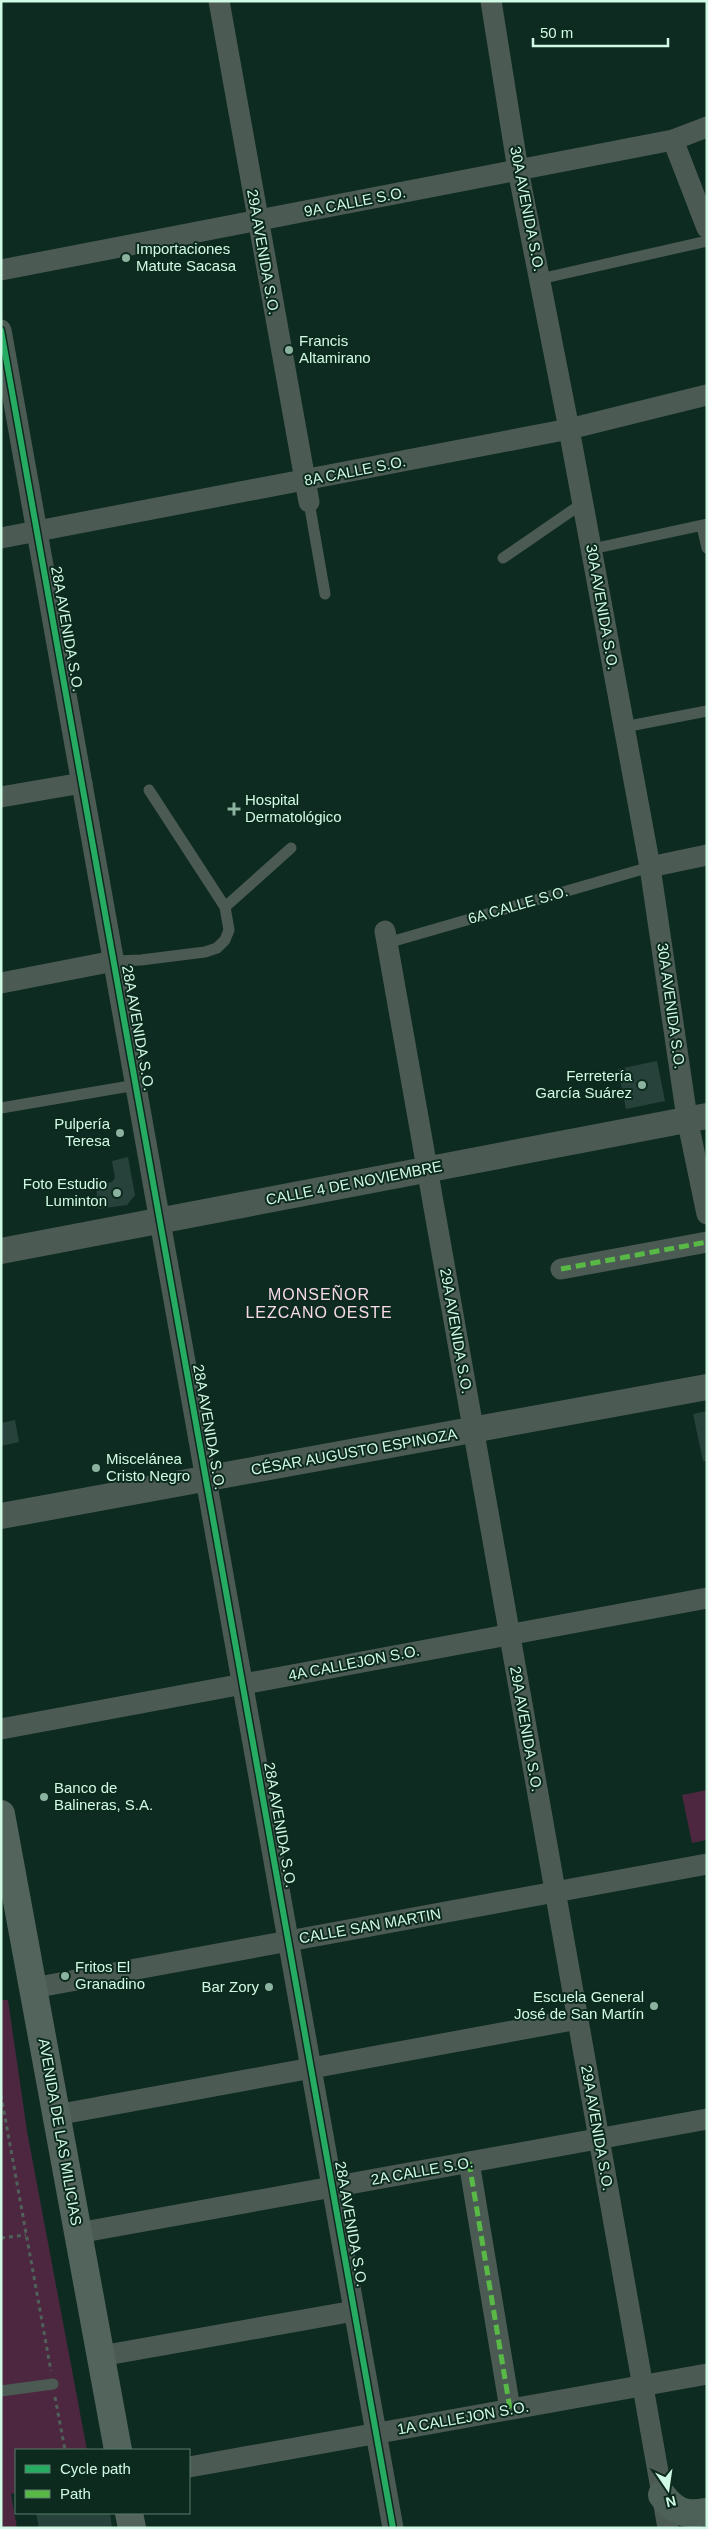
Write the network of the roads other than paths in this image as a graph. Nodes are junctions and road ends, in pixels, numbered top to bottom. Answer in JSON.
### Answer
{"nodes":[{"id":1,"x":219,"y":1,"type":"edge"},
{"id":2,"x":491,"y":1,"type":"edge"},
{"id":3,"x":707,"y":127,"type":"edge"},
{"id":4,"x":673,"y":140,"type":"junction"},
{"id":5,"x":518,"y":170,"type":"junction"},
{"id":6,"x":258,"y":221,"type":"junction"},
{"id":7,"x":707,"y":228,"type":"edge"},
{"id":8,"x":707,"y":241,"type":"edge"},
{"id":9,"x":1,"y":270,"type":"edge"},
{"id":10,"x":540,"y":279,"type":"junction"},
{"id":11,"x":1,"y":330,"type":"edge"},
{"id":12,"x":707,"y":394,"type":"edge"},
{"id":13,"x":569,"y":429,"type":"junction"},
{"id":14,"x":304,"y":481,"type":"junction"},
{"id":15,"x":309,"y":502,"type":"joint"},
{"id":16,"x":583,"y":503,"type":"junction"},
{"id":17,"x":704,"y":525,"type":"edge"},
{"id":18,"x":37,"y":531,"type":"junction"},
{"id":19,"x":1,"y":538,"type":"edge"},
{"id":20,"x":707,"y":548,"type":"edge"},
{"id":21,"x":592,"y":549,"type":"junction"},
{"id":22,"x":503,"y":558,"type":"dead end"},
{"id":23,"x":325,"y":594,"type":"dead end"},
{"id":24,"x":707,"y":711,"type":"edge"},
{"id":25,"x":624,"y":727,"type":"junction"},
{"id":26,"x":82,"y":782,"type":"junction"},
{"id":27,"x":149,"y":790,"type":"dead end"},
{"id":28,"x":1,"y":797,"type":"edge"},
{"id":29,"x":291,"y":848,"type":"dead end"},
{"id":30,"x":707,"y":855,"type":"edge"},
{"id":31,"x":650,"y":868,"type":"junction"},
{"id":32,"x":225,"y":907,"type":"junction"},
{"id":33,"x":386,"y":937,"type":"joint"},
{"id":34,"x":114,"y":961,"type":"junction"},
{"id":35,"x":1,"y":982,"type":"edge"},
{"id":36,"x":136,"y":1085,"type":"junction"},
{"id":37,"x":1,"y":1108,"type":"edge"},
{"id":38,"x":697,"y":1117,"type":"edge"},
{"id":39,"x":427,"y":1168,"type":"junction"},
{"id":40,"x":707,"y":1214,"type":"edge"},
{"id":41,"x":160,"y":1220,"type":"junction"},
{"id":42,"x":707,"y":1242,"type":"edge"},
{"id":43,"x":1,"y":1251,"type":"edge"},
{"id":44,"x":561,"y":1269,"type":"dead end"},
{"id":45,"x":707,"y":1387,"type":"edge"},
{"id":46,"x":473,"y":1430,"type":"junction"},
{"id":47,"x":206,"y":1479,"type":"junction"},
{"id":48,"x":1,"y":1516,"type":"edge"},
{"id":49,"x":707,"y":1598,"type":"edge"},
{"id":50,"x":510,"y":1634,"type":"junction"},
{"id":51,"x":242,"y":1684,"type":"junction"},
{"id":52,"x":1,"y":1729,"type":"edge"},
{"id":53,"x":1,"y":1814,"type":"edge"},
{"id":54,"x":707,"y":1864,"type":"edge"},
{"id":55,"x":556,"y":1892,"type":"junction"},
{"id":56,"x":288,"y":1941,"type":"junction"},
{"id":57,"x":33,"y":1988,"type":"junction"},
{"id":58,"x":578,"y":2019,"type":"junction"},
{"id":59,"x":310,"y":2067,"type":"junction"},
{"id":60,"x":56,"y":2115,"type":"junction"},
{"id":61,"x":707,"y":2120,"type":"edge"},
{"id":62,"x":599,"y":2139,"type":"junction"},
{"id":63,"x":469,"y":2162,"type":"junction"},
{"id":64,"x":332,"y":2187,"type":"junction"},
{"id":65,"x":78,"y":2232,"type":"junction"},
{"id":66,"x":354,"y":2311,"type":"junction"},
{"id":67,"x":100,"y":2356,"type":"junction"},
{"id":68,"x":707,"y":2374,"type":"edge"},
{"id":69,"x":53,"y":2384,"type":"road end"},
{"id":70,"x":643,"y":2386,"type":"junction"},
{"id":71,"x":1,"y":2390,"type":"edge"},
{"id":72,"x":510,"y":2409,"type":"junction"},
{"id":73,"x":376,"y":2433,"type":"junction"},
{"id":74,"x":118,"y":2449,"type":"edge"},
{"id":75,"x":190,"y":2467,"type":"edge"},
{"id":76,"x":662,"y":2495,"type":"junction"},
{"id":77,"x":706,"y":2511,"type":"edge"},
{"id":78,"x":130,"y":2514,"type":"edge"},
{"id":79,"x":132,"y":2528,"type":"edge"},
{"id":80,"x":393,"y":2528,"type":"edge"},
{"id":81,"x":668,"y":2528,"type":"edge"},
{"id":82,"x":674,"y":2528,"type":"edge"}],
"edges":[{"from":1,"to":6,"type":"street","name":"29A AVENIDA S.O."},
{"from":2,"to":5,"type":"street","name":"30A AVENIDA S.O."},
{"from":3,"to":4,"type":"street","name":"9A CALLE S.O."},
{"from":4,"to":5,"type":"street","name":"9A CALLE S.O."},
{"from":4,"to":7,"type":"street"},
{"from":5,"to":6,"type":"street","name":"9A CALLE S.O."},
{"from":5,"to":10,"type":"street","name":"30A AVENIDA S.O."},
{"from":6,"to":9,"type":"street","name":"9A CALLE S.O."},
{"from":6,"to":14,"type":"street","name":"29A AVENIDA S.O."},
{"from":8,"to":10,"type":"lane"},
{"from":10,"to":13,"type":"street","name":"30A AVENIDA S.O."},
{"from":11,"to":18,"type":"street","name":"28A AVENIDA S.O."},
{"from":12,"to":13,"type":"street","name":"8A CALLE S.O."},
{"from":13,"to":14,"type":"street","name":"8A CALLE S.O."},
{"from":13,"to":16,"type":"street","name":"30A AVENIDA S.O."},
{"from":14,"to":15,"type":"street","name":"29A AVENIDA S.O."},
{"from":14,"to":18,"type":"street","name":"8A CALLE S.O."},
{"from":15,"to":23,"type":"lane"},
{"from":16,"to":21,"type":"street","name":"30A AVENIDA S.O."},
{"from":16,"to":22,"type":"lane"},
{"from":17,"to":20,"type":"lane"},
{"from":17,"to":21,"type":"lane"},
{"from":18,"to":19,"type":"street","name":"8A CALLE S.O."},
{"from":18,"to":26,"type":"street","name":"28A AVENIDA S.O."},
{"from":21,"to":25,"type":"street","name":"30A AVENIDA S.O."},
{"from":24,"to":25,"type":"lane"},
{"from":25,"to":31,"type":"street","name":"30A AVENIDA S.O."},
{"from":26,"to":28,"type":"street"},
{"from":26,"to":34,"type":"street","name":"28A AVENIDA S.O."},
{"from":27,"to":32,"type":"lane"},
{"from":29,"to":32,"type":"lane"},
{"from":30,"to":31,"type":"street"},
{"from":31,"to":33,"type":"lane","name":"6A CALLE S.O."},
{"from":31,"to":38,"type":"street","name":"30A AVENIDA S.O."},
{"from":32,"to":34,"type":"lane"},
{"from":33,"to":39,"type":"street","name":"29A AVENIDA S.O."},
{"from":34,"to":35,"type":"street"},
{"from":34,"to":36,"type":"street","name":"28A AVENIDA S.O."},
{"from":36,"to":37,"type":"lane"},
{"from":36,"to":41,"type":"street","name":"28A AVENIDA S.O."},
{"from":38,"to":39,"type":"street","name":"CALLE 4 DE NOVIEMBRE"},
{"from":38,"to":40,"type":"street","name":"30A AVENIDA S.O."},
{"from":39,"to":41,"type":"street","name":"CALLE 4 DE NOVIEMBRE"},
{"from":39,"to":46,"type":"street","name":"29A AVENIDA S.O."},
{"from":41,"to":43,"type":"street","name":"CALLE 4 DE NOVIEMBRE"},
{"from":41,"to":47,"type":"street","name":"28A AVENIDA S.O."},
{"from":42,"to":44,"type":"street"},
{"from":45,"to":46,"type":"street","name":"CÉSAR AUGUSTO ESPINOZA"},
{"from":46,"to":47,"type":"street","name":"CÉSAR AUGUSTO ESPINOZA"},
{"from":46,"to":50,"type":"street","name":"29A AVENIDA S.O."},
{"from":47,"to":48,"type":"street","name":"CÉSAR AUGUSTO ESPINOZA"},
{"from":47,"to":51,"type":"street","name":"28A AVENIDA S.O."},
{"from":49,"to":50,"type":"street","name":"4A CALLEJON S.O."},
{"from":50,"to":51,"type":"street","name":"4A CALLEJON S.O."},
{"from":50,"to":55,"type":"street","name":"29A AVENIDA S.O."},
{"from":51,"to":52,"type":"street","name":"4A CALLEJON S.O."},
{"from":51,"to":56,"type":"street","name":"28A AVENIDA S.O."},
{"from":53,"to":57,"type":"main road","name":"AVENIDA DE LAS MILICIAS"},
{"from":54,"to":55,"type":"street","name":"CALLE SAN MARTIN"},
{"from":55,"to":56,"type":"street","name":"CALLE SAN MARTIN"},
{"from":55,"to":58,"type":"street","name":"29A AVENIDA S.O."},
{"from":56,"to":57,"type":"street","name":"CALLE SAN MARTIN"},
{"from":56,"to":59,"type":"street","name":"28A AVENIDA S.O."},
{"from":57,"to":60,"type":"main road","name":"AVENIDA DE LAS MILICIAS"},
{"from":58,"to":59,"type":"street"},
{"from":58,"to":62,"type":"street","name":"29A AVENIDA S.O."},
{"from":59,"to":60,"type":"street"},
{"from":59,"to":64,"type":"street","name":"28A AVENIDA S.O."},
{"from":60,"to":65,"type":"main road","name":"AVENIDA DE LAS MILICIAS"},
{"from":61,"to":62,"type":"street","name":"2A CALLE S.O."},
{"from":62,"to":63,"type":"street","name":"2A CALLE S.O."},
{"from":62,"to":70,"type":"street","name":"29A AVENIDA S.O."},
{"from":63,"to":64,"type":"street","name":"2A CALLE S.O."},
{"from":63,"to":72,"type":"street"},
{"from":64,"to":65,"type":"street","name":"2A CALLE S.O."},
{"from":64,"to":66,"type":"street","name":"28A AVENIDA S.O."},
{"from":65,"to":67,"type":"main road","name":"AVENIDA DE LAS MILICIAS"},
{"from":66,"to":67,"type":"street"},
{"from":66,"to":73,"type":"street","name":"28A AVENIDA S.O."},
{"from":67,"to":74,"type":"main road","name":"AVENIDA DE LAS MILICIAS"},
{"from":68,"to":70,"type":"street","name":"1A CALLEJON S.O."},
{"from":69,"to":71,"type":"lane"},
{"from":70,"to":72,"type":"street","name":"1A CALLEJON S.O."},
{"from":70,"to":76,"type":"street","name":"29A AVENIDA S.O."},
{"from":72,"to":73,"type":"street","name":"1A CALLEJON S.O."},
{"from":73,"to":75,"type":"street","name":"1A CALLEJON S.O."},
{"from":73,"to":80,"type":"street","name":"28A AVENIDA S.O."},
{"from":76,"to":77,"type":"main road"},
{"from":76,"to":81,"type":"street","name":"29A AVENIDA S.O."},
{"from":77,"to":82,"type":"main road"},
{"from":78,"to":79,"type":"main road"}]}
